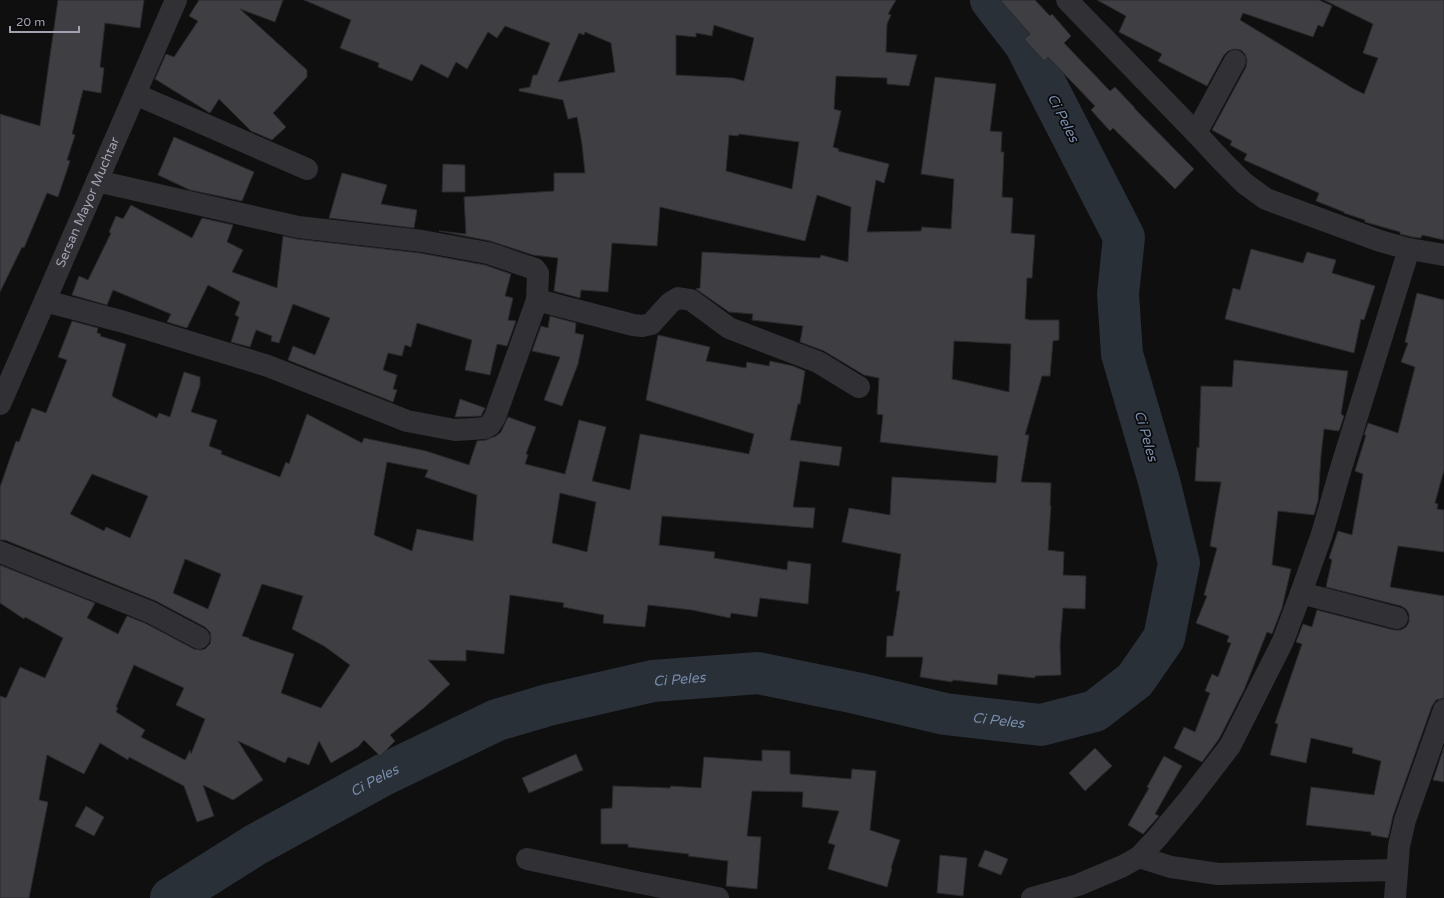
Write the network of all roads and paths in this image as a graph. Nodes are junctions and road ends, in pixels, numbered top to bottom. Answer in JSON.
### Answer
{"nodes":[{"id":1,"x":176,"y":0,"type":"edge"},
{"id":2,"x":1067,"y":0,"type":"edge"},
{"id":3,"x":1235,"y":61,"type":"dead end"},
{"id":4,"x":135,"y":94,"type":"junction"},
{"id":5,"x":1196,"y":133,"type":"junction"},
{"id":6,"x":307,"y":169,"type":"dead end"},
{"id":7,"x":97,"y":181,"type":"junction"},
{"id":8,"x":1409,"y":249,"type":"junction"},
{"id":9,"x":1444,"y":255,"type":"edge"},
{"id":10,"x":537,"y":300,"type":"junction"},
{"id":11,"x":45,"y":301,"type":"junction"},
{"id":12,"x":859,"y":387,"type":"dead end"},
{"id":13,"x":0,"y":404,"type":"edge"},
{"id":14,"x":0,"y":552,"type":"edge"},
{"id":15,"x":1301,"y":593,"type":"junction"},
{"id":16,"x":1397,"y":618,"type":"dead end"},
{"id":17,"x":199,"y":638,"type":"dead end"},
{"id":18,"x":1444,"y":710,"type":"edge"},
{"id":19,"x":1139,"y":857,"type":"junction"},
{"id":20,"x":527,"y":859,"type":"dead end"},
{"id":21,"x":1396,"y":870,"type":"junction"},
{"id":22,"x":718,"y":898,"type":"edge"},
{"id":23,"x":1032,"y":898,"type":"edge"},
{"id":24,"x":1395,"y":898,"type":"edge"}],
"edges":[{"from":1,"to":4,"type":"street","name":"Sersan Mayor Muchtar"},
{"from":2,"to":5,"type":"street"},
{"from":3,"to":5,"type":"street"},
{"from":4,"to":6,"type":"street"},
{"from":4,"to":7,"type":"street","name":"Sersan Mayor Muchtar"},
{"from":5,"to":8,"type":"street"},
{"from":7,"to":10,"type":"street"},
{"from":7,"to":11,"type":"street","name":"Sersan Mayor Muchtar"},
{"from":8,"to":9,"type":"street"},
{"from":8,"to":15,"type":"street"},
{"from":10,"to":11,"type":"street"},
{"from":10,"to":12,"type":"street"},
{"from":11,"to":13,"type":"street","name":"Sersan Mayor Muchtar"},
{"from":14,"to":17,"type":"street"},
{"from":15,"to":16,"type":"street"},
{"from":15,"to":19,"type":"street"},
{"from":18,"to":21,"type":"street"},
{"from":19,"to":21,"type":"street"},
{"from":19,"to":23,"type":"street"},
{"from":20,"to":22,"type":"street"},
{"from":21,"to":24,"type":"street"}]}
